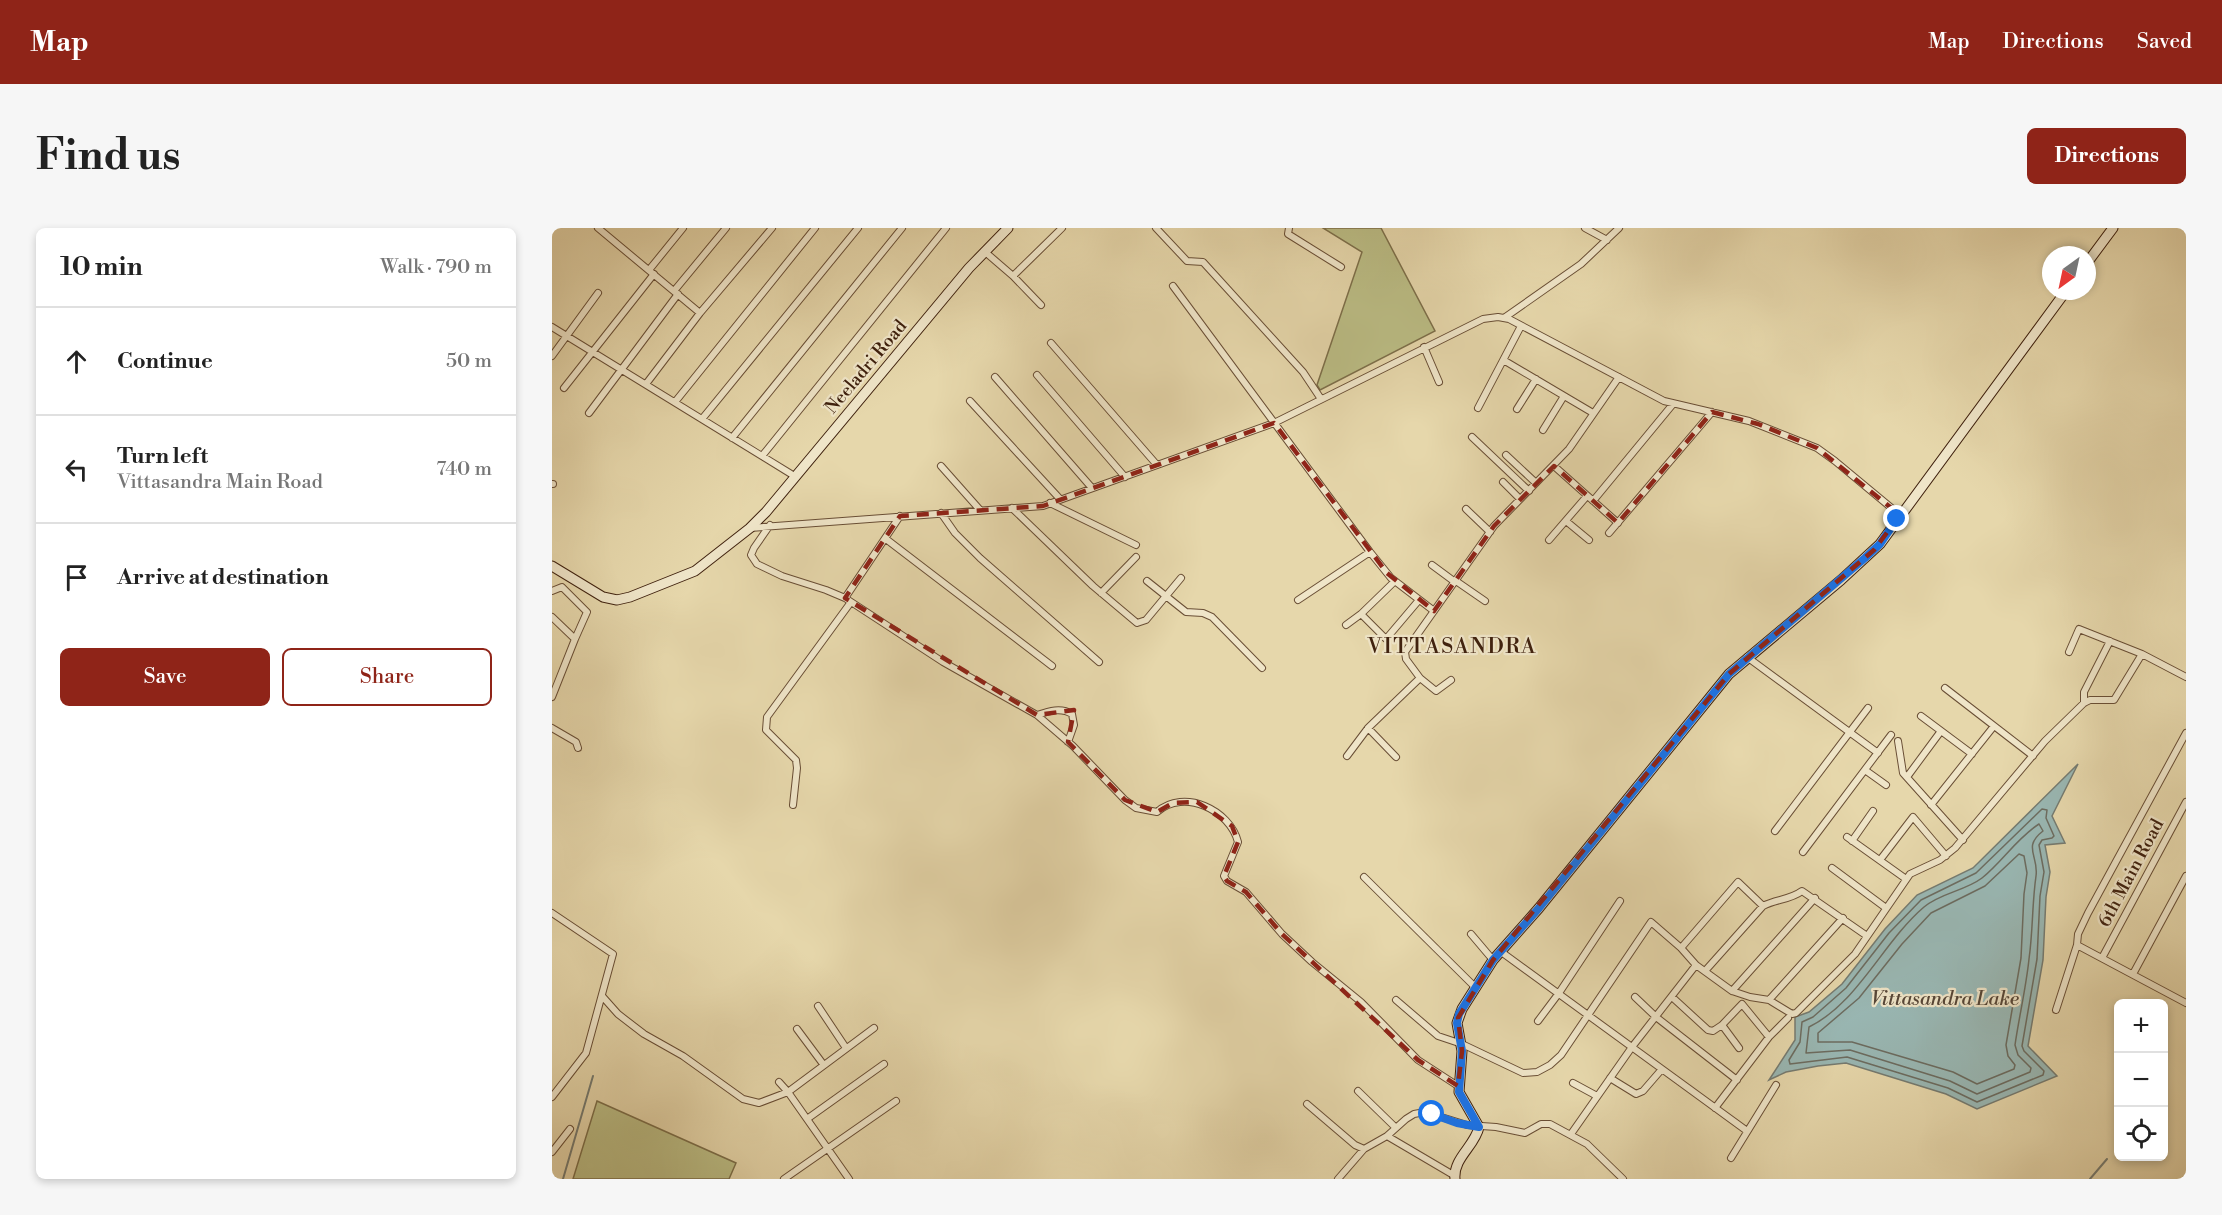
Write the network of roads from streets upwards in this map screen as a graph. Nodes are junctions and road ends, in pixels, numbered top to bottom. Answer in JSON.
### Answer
{"nodes":[{"id":1,"x":598,"y":228,"type":"edge"},
{"id":2,"x":683,"y":228,"type":"edge"},
{"id":3,"x":726,"y":228,"type":"edge"},
{"id":4,"x":772,"y":228,"type":"edge"},
{"id":5,"x":815,"y":228,"type":"edge"},
{"id":6,"x":858,"y":228,"type":"edge"},
{"id":7,"x":902,"y":228,"type":"edge"},
{"id":8,"x":946,"y":228,"type":"edge"},
{"id":9,"x":1008,"y":228,"type":"edge"},
{"id":10,"x":1062,"y":228,"type":"edge"},
{"id":11,"x":1156,"y":228,"type":"edge"},
{"id":12,"x":1289,"y":228,"type":"edge"},
{"id":13,"x":1586,"y":228,"type":"edge"},
{"id":14,"x":1619,"y":228,"type":"edge"},
{"id":15,"x":2113,"y":228,"type":"edge"},
{"id":16,"x":1607,"y":240,"type":"junction"},
{"id":17,"x":984,"y":251,"type":"junction"},
{"id":18,"x":2096,"y":251,"type":"edge"},
{"id":19,"x":1341,"y":267,"type":"dead end"},
{"id":20,"x":652,"y":272,"type":"junction"},
{"id":21,"x":1012,"y":276,"type":"junction"},
{"id":22,"x":1173,"y":286,"type":"dead end"},
{"id":23,"x":598,"y":293,"type":"dead end"},
{"id":24,"x":676,"y":293,"type":"junction"},
{"id":25,"x":2059,"y":300,"type":"edge"},
{"id":26,"x":1041,"y":305,"type":"dead end"},
{"id":27,"x":700,"y":314,"type":"junction"},
{"id":28,"x":1504,"y":318,"type":"junction"},
{"id":29,"x":1521,"y":326,"type":"junction"},
{"id":30,"x":552,"y":327,"type":"edge"},
{"id":31,"x":566,"y":336,"type":"junction"},
{"id":32,"x":1051,"y":343,"type":"dead end"},
{"id":33,"x":1425,"y":347,"type":"junction"},
{"id":34,"x":592,"y":353,"type":"junction"},
{"id":35,"x":552,"y":356,"type":"edge"},
{"id":36,"x":1505,"y":361,"type":"junction"},
{"id":37,"x":622,"y":370,"type":"junction"},
{"id":38,"x":1037,"y":375,"type":"dead end"},
{"id":39,"x":995,"y":377,"type":"dead end"},
{"id":40,"x":1619,"y":378,"type":"junction"},
{"id":41,"x":1536,"y":379,"type":"junction"},
{"id":42,"x":1439,"y":382,"type":"dead end"},
{"id":43,"x":646,"y":384,"type":"junction"},
{"id":44,"x":564,"y":388,"type":"dead end"},
{"id":45,"x":1564,"y":396,"type":"junction"},
{"id":46,"x":1321,"y":399,"type":"junction"},
{"id":47,"x":970,"y":401,"type":"dead end"},
{"id":48,"x":675,"y":402,"type":"junction"},
{"id":49,"x":1673,"y":404,"type":"junction"},
{"id":50,"x":1478,"y":408,"type":"dead end"},
{"id":51,"x":1516,"y":409,"type":"dead end"},
{"id":52,"x":1712,"y":412,"type":"junction"},
{"id":53,"x":589,"y":413,"type":"dead end"},
{"id":54,"x":1593,"y":413,"type":"junction"},
{"id":55,"x":702,"y":420,"type":"junction"},
{"id":56,"x":1274,"y":423,"type":"junction"},
{"id":57,"x":1543,"y":430,"type":"dead end"},
{"id":58,"x":1472,"y":436,"type":"dead end"},
{"id":59,"x":732,"y":438,"type":"junction"},
{"id":60,"x":1506,"y":455,"type":"dead end"},
{"id":61,"x":762,"y":456,"type":"junction"},
{"id":62,"x":1157,"y":465,"type":"junction"},
{"id":63,"x":941,"y":466,"type":"dead end"},
{"id":64,"x":1554,"y":466,"type":"junction"},
{"id":65,"x":796,"y":477,"type":"junction"},
{"id":66,"x":1125,"y":477,"type":"junction"},
{"id":67,"x":1503,"y":482,"type":"dead end"},
{"id":68,"x":1536,"y":483,"type":"junction"},
{"id":69,"x":1092,"y":488,"type":"junction"},
{"id":70,"x":1528,"y":491,"type":"junction"},
{"id":71,"x":1587,"y":496,"type":"junction"},
{"id":72,"x":1520,"y":499,"type":"junction"},
{"id":73,"x":1060,"y":500,"type":"junction"},
{"id":74,"x":1593,"y":501,"type":"junction"},
{"id":75,"x":1050,"y":503,"type":"junction"},
{"id":76,"x":1012,"y":508,"type":"junction"},
{"id":77,"x":1466,"y":509,"type":"dead end"},
{"id":78,"x":980,"y":510,"type":"junction"},
{"id":79,"x":941,"y":513,"type":"junction"},
{"id":80,"x":1900,"y":515,"type":"junction"},
{"id":81,"x":900,"y":516,"type":"junction"},
{"id":82,"x":1566,"y":521,"type":"junction"},
{"id":83,"x":1618,"y":523,"type":"junction"},
{"id":84,"x":770,"y":525,"type":"junction"},
{"id":85,"x":750,"y":528,"type":"junction"},
{"id":86,"x":1490,"y":532,"type":"junction"},
{"id":87,"x":1609,"y":533,"type":"dead end"},
{"id":88,"x":886,"y":539,"type":"junction"},
{"id":89,"x":1549,"y":540,"type":"dead end"},
{"id":90,"x":1589,"y":540,"type":"dead end"},
{"id":91,"x":1136,"y":546,"type":"dead end"},
{"id":92,"x":1370,"y":552,"type":"junction"},
{"id":93,"x":1136,"y":557,"type":"dead end"},
{"id":94,"x":1432,"y":565,"type":"dead end"},
{"id":95,"x":552,"y":566,"type":"edge"},
{"id":96,"x":1181,"y":578,"type":"dead end"},
{"id":97,"x":574,"y":580,"type":"junction"},
{"id":98,"x":1147,"y":581,"type":"dead end"},
{"id":99,"x":1395,"y":581,"type":"junction"},
{"id":100,"x":1455,"y":581,"type":"junction"},
{"id":101,"x":562,"y":587,"type":"junction"},
{"id":102,"x":552,"y":591,"type":"edge"},
{"id":103,"x":1101,"y":593,"type":"junction"},
{"id":104,"x":1166,"y":597,"type":"junction"},
{"id":105,"x":848,"y":600,"type":"junction"},
{"id":106,"x":1299,"y":600,"type":"dead end"},
{"id":107,"x":1419,"y":600,"type":"junction"},
{"id":108,"x":1485,"y":601,"type":"dead end"},
{"id":109,"x":1434,"y":611,"type":"junction"},
{"id":110,"x":1361,"y":614,"type":"junction"},
{"id":111,"x":552,"y":617,"type":"edge"},
{"id":112,"x":1346,"y":625,"type":"dead end"},
{"id":113,"x":575,"y":639,"type":"junction"},
{"id":114,"x":2110,"y":641,"type":"junction"},
{"id":115,"x":2068,"y":652,"type":"dead end"},
{"id":116,"x":2142,"y":654,"type":"junction"},
{"id":117,"x":1748,"y":657,"type":"junction"},
{"id":118,"x":1099,"y":662,"type":"dead end"},
{"id":119,"x":1052,"y":666,"type":"dead end"},
{"id":120,"x":1262,"y":668,"type":"dead end"},
{"id":121,"x":2186,"y":677,"type":"edge"},
{"id":122,"x":1420,"y":678,"type":"junction"},
{"id":123,"x":1451,"y":680,"type":"dead end"},
{"id":124,"x":1945,"y":688,"type":"dead end"},
{"id":125,"x":552,"y":697,"type":"edge"},
{"id":126,"x":2084,"y":703,"type":"junction"},
{"id":127,"x":1868,"y":708,"type":"dead end"},
{"id":128,"x":1037,"y":715,"type":"junction"},
{"id":129,"x":1921,"y":716,"type":"dead end"},
{"id":130,"x":1994,"y":726,"type":"junction"},
{"id":131,"x":552,"y":728,"type":"edge"},
{"id":132,"x":1368,"y":728,"type":"junction"},
{"id":133,"x":1941,"y":731,"type":"junction"},
{"id":134,"x":1850,"y":732,"type":"junction"},
{"id":135,"x":2186,"y":733,"type":"edge"},
{"id":136,"x":1892,"y":735,"type":"dead end"},
{"id":137,"x":1898,"y":741,"type":"dead end"},
{"id":138,"x":1068,"y":742,"type":"junction"},
{"id":139,"x":578,"y":748,"type":"dead end"},
{"id":140,"x":1878,"y":753,"type":"junction"},
{"id":141,"x":1972,"y":754,"type":"junction"},
{"id":142,"x":1347,"y":756,"type":"dead end"},
{"id":143,"x":2033,"y":756,"type":"junction"},
{"id":144,"x":1396,"y":757,"type":"dead end"},
{"id":145,"x":1865,"y":770,"type":"junction"},
{"id":146,"x":1907,"y":777,"type":"junction"},
{"id":147,"x":1886,"y":785,"type":"dead end"},
{"id":148,"x":2186,"y":802,"type":"edge"},
{"id":149,"x":793,"y":805,"type":"dead end"},
{"id":150,"x":1931,"y":805,"type":"junction"},
{"id":151,"x":1873,"y":811,"type":"dead end"},
{"id":152,"x":1775,"y":831,"type":"dead end"},
{"id":153,"x":1963,"y":840,"type":"junction"},
{"id":154,"x":1803,"y":852,"type":"dead end"},
{"id":155,"x":1946,"y":856,"type":"junction"},
{"id":156,"x":1880,"y":860,"type":"junction"},
{"id":157,"x":1832,"y":868,"type":"dead end"},
{"id":158,"x":2186,"y":876,"type":"edge"},
{"id":159,"x":1364,"y":877,"type":"dead end"},
{"id":160,"x":1906,"y":879,"type":"junction"},
{"id":161,"x":2184,"y":886,"type":"edge"},
{"id":162,"x":1815,"y":898,"type":"junction"},
{"id":163,"x":1620,"y":901,"type":"dead end"},
{"id":164,"x":1763,"y":906,"type":"junction"},
{"id":165,"x":1886,"y":908,"type":"junction"},
{"id":166,"x":552,"y":913,"type":"edge"},
{"id":167,"x":1843,"y":918,"type":"junction"},
{"id":168,"x":1472,"y":934,"type":"dead end"},
{"id":169,"x":1867,"y":936,"type":"junction"},
{"id":170,"x":2077,"y":945,"type":"junction"},
{"id":171,"x":1681,"y":948,"type":"junction"},
{"id":172,"x":1500,"y":951,"type":"junction"},
{"id":173,"x":2102,"y":958,"type":"junction"},
{"id":174,"x":1493,"y":960,"type":"junction"},
{"id":175,"x":1696,"y":965,"type":"junction"},
{"id":176,"x":1705,"y":971,"type":"junction"},
{"id":177,"x":2133,"y":974,"type":"junction"},
{"id":178,"x":1475,"y":987,"type":"junction"},
{"id":179,"x":1732,"y":991,"type":"junction"},
{"id":180,"x":1559,"y":993,"type":"junction"},
{"id":181,"x":602,"y":996,"type":"junction"},
{"id":182,"x":1635,"y":997,"type":"dead end"},
{"id":183,"x":1672,"y":997,"type":"junction"},
{"id":184,"x":1396,"y":1000,"type":"dead end"},
{"id":185,"x":1769,"y":1000,"type":"junction"},
{"id":186,"x":2186,"y":1003,"type":"edge"},
{"id":187,"x":818,"y":1006,"type":"dead end"},
{"id":188,"x":2056,"y":1010,"type":"dead end"},
{"id":189,"x":1590,"y":1015,"type":"junction"},
{"id":190,"x":1656,"y":1017,"type":"junction"},
{"id":191,"x":1788,"y":1018,"type":"dead end"},
{"id":192,"x":1538,"y":1021,"type":"dead end"},
{"id":193,"x":1722,"y":1025,"type":"junction"},
{"id":194,"x":874,"y":1028,"type":"dead end"},
{"id":195,"x":797,"y":1029,"type":"dead end"},
{"id":196,"x":1769,"y":1037,"type":"junction"},
{"id":197,"x":1462,"y":1044,"type":"junction"},
{"id":198,"x":1632,"y":1047,"type":"junction"},
{"id":199,"x":846,"y":1048,"type":"junction"},
{"id":200,"x":1739,"y":1048,"type":"dead end"},
{"id":201,"x":823,"y":1064,"type":"junction"},
{"id":202,"x":884,"y":1064,"type":"dead end"},
{"id":203,"x":1662,"y":1069,"type":"junction"},
{"id":204,"x":1610,"y":1078,"type":"junction"},
{"id":205,"x":1737,"y":1080,"type":"junction"},
{"id":206,"x":779,"y":1082,"type":"dead end"},
{"id":207,"x":1574,"y":1083,"type":"dead end"},
{"id":208,"x":1776,"y":1085,"type":"dead end"},
{"id":209,"x":1458,"y":1086,"type":"junction"},
{"id":210,"x":1358,"y":1091,"type":"dead end"},
{"id":211,"x":788,"y":1092,"type":"junction"},
{"id":212,"x":1596,"y":1096,"type":"junction"},
{"id":213,"x":552,"y":1097,"type":"edge"},
{"id":214,"x":896,"y":1101,"type":"dead end"},
{"id":215,"x":1307,"y":1104,"type":"dead end"},
{"id":216,"x":1715,"y":1108,"type":"junction"},
{"id":217,"x":807,"y":1119,"type":"junction"},
{"id":218,"x":1479,"y":1127,"type":"junction"},
{"id":219,"x":1396,"y":1128,"type":"junction"},
{"id":220,"x":570,"y":1129,"type":"dead end"},
{"id":221,"x":1747,"y":1131,"type":"junction"},
{"id":222,"x":1571,"y":1134,"type":"junction"},
{"id":223,"x":1387,"y":1136,"type":"junction"},
{"id":224,"x":827,"y":1148,"type":"junction"},
{"id":225,"x":1364,"y":1149,"type":"junction"},
{"id":226,"x":552,"y":1152,"type":"edge"},
{"id":227,"x":1731,"y":1158,"type":"dead end"},
{"id":228,"x":1455,"y":1177,"type":"edge"},
{"id":229,"x":784,"y":1179,"type":"edge"},
{"id":230,"x":849,"y":1179,"type":"edge"},
{"id":231,"x":1338,"y":1179,"type":"edge"},
{"id":232,"x":1623,"y":1179,"type":"edge"}],
"edges":[{"from":1,"to":20,"type":"street"},
{"from":2,"to":20,"type":"street"},
{"from":3,"to":24,"type":"street"},
{"from":4,"to":27,"type":"street"},
{"from":5,"to":48,"type":"street"},
{"from":6,"to":55,"type":"street"},
{"from":7,"to":59,"type":"street"},
{"from":8,"to":61,"type":"street"},
{"from":9,"to":17,"type":"street","name":"Neeladri Road"},
{"from":10,"to":21,"type":"street"},
{"from":11,"to":46,"type":"street"},
{"from":12,"to":19,"type":"street"},
{"from":13,"to":16,"type":"street"},
{"from":14,"to":16,"type":"street"},
{"from":15,"to":18,"type":"street"},
{"from":16,"to":28,"type":"street"},
{"from":17,"to":21,"type":"street"},
{"from":17,"to":65,"type":"street","name":"Neeladri Road"},
{"from":20,"to":24,"type":"street"},
{"from":20,"to":34,"type":"street"},
{"from":21,"to":26,"type":"street"},
{"from":22,"to":56,"type":"street"},
{"from":23,"to":31,"type":"street"},
{"from":24,"to":27,"type":"street"},
{"from":24,"to":37,"type":"street"},
{"from":25,"to":80,"type":"street"},
{"from":27,"to":43,"type":"street"},
{"from":28,"to":29,"type":"street"},
{"from":28,"to":33,"type":"street"},
{"from":29,"to":36,"type":"street"},
{"from":29,"to":40,"type":"street"},
{"from":30,"to":31,"type":"street"},
{"from":31,"to":34,"type":"street"},
{"from":31,"to":35,"type":"street"},
{"from":32,"to":62,"type":"street"},
{"from":33,"to":42,"type":"street"},
{"from":33,"to":46,"type":"street"},
{"from":34,"to":37,"type":"street"},
{"from":34,"to":44,"type":"street"},
{"from":36,"to":41,"type":"street"},
{"from":36,"to":50,"type":"street"},
{"from":37,"to":43,"type":"street"},
{"from":37,"to":53,"type":"street"},
{"from":38,"to":66,"type":"street"},
{"from":39,"to":69,"type":"street"},
{"from":40,"to":49,"type":"street"},
{"from":40,"to":54,"type":"street"},
{"from":41,"to":45,"type":"street"},
{"from":41,"to":51,"type":"street"},
{"from":43,"to":48,"type":"street"},
{"from":45,"to":54,"type":"street"},
{"from":45,"to":57,"type":"street"},
{"from":46,"to":56,"type":"street"},
{"from":47,"to":73,"type":"street"},
{"from":48,"to":55,"type":"street"},
{"from":49,"to":52,"type":"street"},
{"from":49,"to":74,"type":"street"},
{"from":52,"to":80,"type":"street"},
{"from":52,"to":83,"type":"street"},
{"from":54,"to":64,"type":"street"},
{"from":55,"to":59,"type":"street"},
{"from":56,"to":62,"type":"street"},
{"from":56,"to":92,"type":"street"},
{"from":58,"to":70,"type":"street"},
{"from":59,"to":61,"type":"street"},
{"from":60,"to":68,"type":"street"},
{"from":61,"to":65,"type":"street"},
{"from":62,"to":66,"type":"street"},
{"from":63,"to":78,"type":"street"},
{"from":64,"to":68,"type":"street"},
{"from":64,"to":71,"type":"street"},
{"from":65,"to":85,"type":"street","name":"Neeladri Road"},
{"from":66,"to":69,"type":"street"},
{"from":67,"to":72,"type":"street"},
{"from":68,"to":70,"type":"street"},
{"from":69,"to":73,"type":"street"},
{"from":70,"to":72,"type":"street"},
{"from":71,"to":74,"type":"street"},
{"from":71,"to":82,"type":"street"},
{"from":72,"to":86,"type":"street"},
{"from":73,"to":75,"type":"street"},
{"from":74,"to":83,"type":"street"},
{"from":75,"to":76,"type":"street"},
{"from":75,"to":91,"type":"street"},
{"from":76,"to":78,"type":"street"},
{"from":76,"to":103,"type":"street"},
{"from":77,"to":86,"type":"street"},
{"from":78,"to":79,"type":"street"},
{"from":79,"to":81,"type":"street"},
{"from":79,"to":118,"type":"street"},
{"from":80,"to":117,"type":"street"},
{"from":81,"to":84,"type":"street"},
{"from":81,"to":88,"type":"street"},
{"from":82,"to":89,"type":"street"},
{"from":82,"to":90,"type":"street"},
{"from":83,"to":87,"type":"street"},
{"from":84,"to":85,"type":"street"},
{"from":84,"to":105,"type":"street"},
{"from":85,"to":97,"type":"street","name":"Neeladri Road"},
{"from":86,"to":100,"type":"street"},
{"from":88,"to":105,"type":"street"},
{"from":88,"to":119,"type":"street"},
{"from":92,"to":99,"type":"street"},
{"from":92,"to":106,"type":"street"},
{"from":93,"to":103,"type":"street"},
{"from":94,"to":100,"type":"street"},
{"from":95,"to":97,"type":"street","name":"Neeladri Road"},
{"from":96,"to":104,"type":"street"},
{"from":97,"to":101,"type":"street"},
{"from":98,"to":104,"type":"street"},
{"from":99,"to":107,"type":"street"},
{"from":99,"to":110,"type":"street"},
{"from":100,"to":108,"type":"street"},
{"from":100,"to":109,"type":"street"},
{"from":101,"to":102,"type":"street"},
{"from":101,"to":113,"type":"street"},
{"from":103,"to":104,"type":"street"},
{"from":104,"to":120,"type":"street"},
{"from":105,"to":128,"type":"street"},
{"from":105,"to":149,"type":"street"},
{"from":107,"to":109,"type":"street"},
{"from":107,"to":110,"type":"street"},
{"from":109,"to":122,"type":"street"},
{"from":110,"to":112,"type":"street"},
{"from":111,"to":113,"type":"street"},
{"from":113,"to":125,"type":"street"},
{"from":114,"to":115,"type":"street"},
{"from":114,"to":116,"type":"street"},
{"from":114,"to":126,"type":"street"},
{"from":116,"to":121,"type":"street"},
{"from":116,"to":126,"type":"street"},
{"from":117,"to":134,"type":"street"},
{"from":117,"to":172,"type":"street"},
{"from":122,"to":123,"type":"street"},
{"from":122,"to":132,"type":"street"},
{"from":124,"to":130,"type":"street"},
{"from":126,"to":143,"type":"street"},
{"from":127,"to":134,"type":"street"},
{"from":128,"to":138,"type":"street"},
{"from":128,"to":138,"type":"street"},
{"from":129,"to":133,"type":"street"},
{"from":130,"to":141,"type":"street"},
{"from":130,"to":143,"type":"street"},
{"from":131,"to":139,"type":"street"},
{"from":132,"to":142,"type":"street"},
{"from":132,"to":144,"type":"street"},
{"from":133,"to":141,"type":"street"},
{"from":133,"to":146,"type":"street"},
{"from":134,"to":140,"type":"street"},
{"from":134,"to":152,"type":"street"},
{"from":135,"to":170,"type":"street"},
{"from":136,"to":140,"type":"street"},
{"from":137,"to":146,"type":"street"},
{"from":138,"to":209,"type":"street"},
{"from":140,"to":145,"type":"street"},
{"from":141,"to":150,"type":"street"},
{"from":143,"to":153,"type":"street"},
{"from":145,"to":147,"type":"street"},
{"from":145,"to":154,"type":"street"},
{"from":146,"to":150,"type":"street"},
{"from":148,"to":173,"type":"street","name":"6th Main Road"},
{"from":150,"to":153,"type":"street"},
{"from":151,"to":156,"type":"street"},
{"from":153,"to":155,"type":"street"},
{"from":155,"to":156,"type":"street"},
{"from":155,"to":160,"type":"street"},
{"from":156,"to":160,"type":"street"},
{"from":157,"to":165,"type":"street"},
{"from":158,"to":161,"type":"street"},
{"from":159,"to":178,"type":"street"},
{"from":160,"to":165,"type":"street"},
{"from":161,"to":177,"type":"street"},
{"from":162,"to":164,"type":"street"},
{"from":162,"to":167,"type":"street"},
{"from":162,"to":179,"type":"street"},
{"from":163,"to":180,"type":"street"},
{"from":164,"to":171,"type":"street"},
{"from":164,"to":176,"type":"street"},
{"from":165,"to":169,"type":"street"},
{"from":166,"to":181,"type":"street"},
{"from":167,"to":169,"type":"street"},
{"from":167,"to":185,"type":"street"},
{"from":168,"to":174,"type":"street"},
{"from":169,"to":185,"type":"street"},
{"from":170,"to":173,"type":"street"},
{"from":170,"to":188,"type":"street"},
{"from":171,"to":175,"type":"street"},
{"from":171,"to":189,"type":"street"},
{"from":172,"to":174,"type":"street"},
{"from":172,"to":180,"type":"street"},
{"from":173,"to":177,"type":"street"},
{"from":174,"to":178,"type":"street"},
{"from":175,"to":176,"type":"street"},
{"from":175,"to":183,"type":"street"},
{"from":176,"to":179,"type":"street"},
{"from":177,"to":186,"type":"street"},
{"from":178,"to":197,"type":"street"},
{"from":179,"to":185,"type":"street"},
{"from":180,"to":189,"type":"street"},
{"from":180,"to":192,"type":"street"},
{"from":181,"to":211,"type":"street"},
{"from":181,"to":213,"type":"street"},
{"from":182,"to":190,"type":"street"},
{"from":183,"to":190,"type":"street"},
{"from":183,"to":193,"type":"street"},
{"from":184,"to":197,"type":"street"},
{"from":187,"to":199,"type":"street"},
{"from":189,"to":197,"type":"street"},
{"from":189,"to":198,"type":"street"},
{"from":190,"to":198,"type":"street"},
{"from":190,"to":205,"type":"street"},
{"from":191,"to":196,"type":"street"},
{"from":193,"to":196,"type":"street"},
{"from":193,"to":200,"type":"street"},
{"from":194,"to":199,"type":"street"},
{"from":195,"to":201,"type":"street"},
{"from":196,"to":205,"type":"street"},
{"from":197,"to":209,"type":"street"},
{"from":198,"to":203,"type":"street"},
{"from":198,"to":204,"type":"street"},
{"from":199,"to":201,"type":"street"},
{"from":201,"to":211,"type":"street"},
{"from":202,"to":217,"type":"street"},
{"from":203,"to":204,"type":"street"},
{"from":203,"to":216,"type":"street"},
{"from":204,"to":212,"type":"street"},
{"from":205,"to":216,"type":"street"},
{"from":206,"to":211,"type":"street"},
{"from":207,"to":212,"type":"street"},
{"from":208,"to":221,"type":"street"},
{"from":209,"to":218,"type":"street"},
{"from":210,"to":219,"type":"street"},
{"from":211,"to":217,"type":"street"},
{"from":212,"to":222,"type":"street"},
{"from":214,"to":224,"type":"street"},
{"from":215,"to":225,"type":"street"},
{"from":216,"to":221,"type":"street"},
{"from":217,"to":224,"type":"street"},
{"from":218,"to":219,"type":"street"},
{"from":218,"to":222,"type":"street"},
{"from":218,"to":228,"type":"street"},
{"from":219,"to":223,"type":"street"},
{"from":220,"to":226,"type":"street"},
{"from":221,"to":227,"type":"street"},
{"from":222,"to":232,"type":"street"},
{"from":223,"to":225,"type":"street"},
{"from":223,"to":228,"type":"street"},
{"from":224,"to":229,"type":"street"},
{"from":224,"to":230,"type":"street"},
{"from":225,"to":231,"type":"street"}]}
